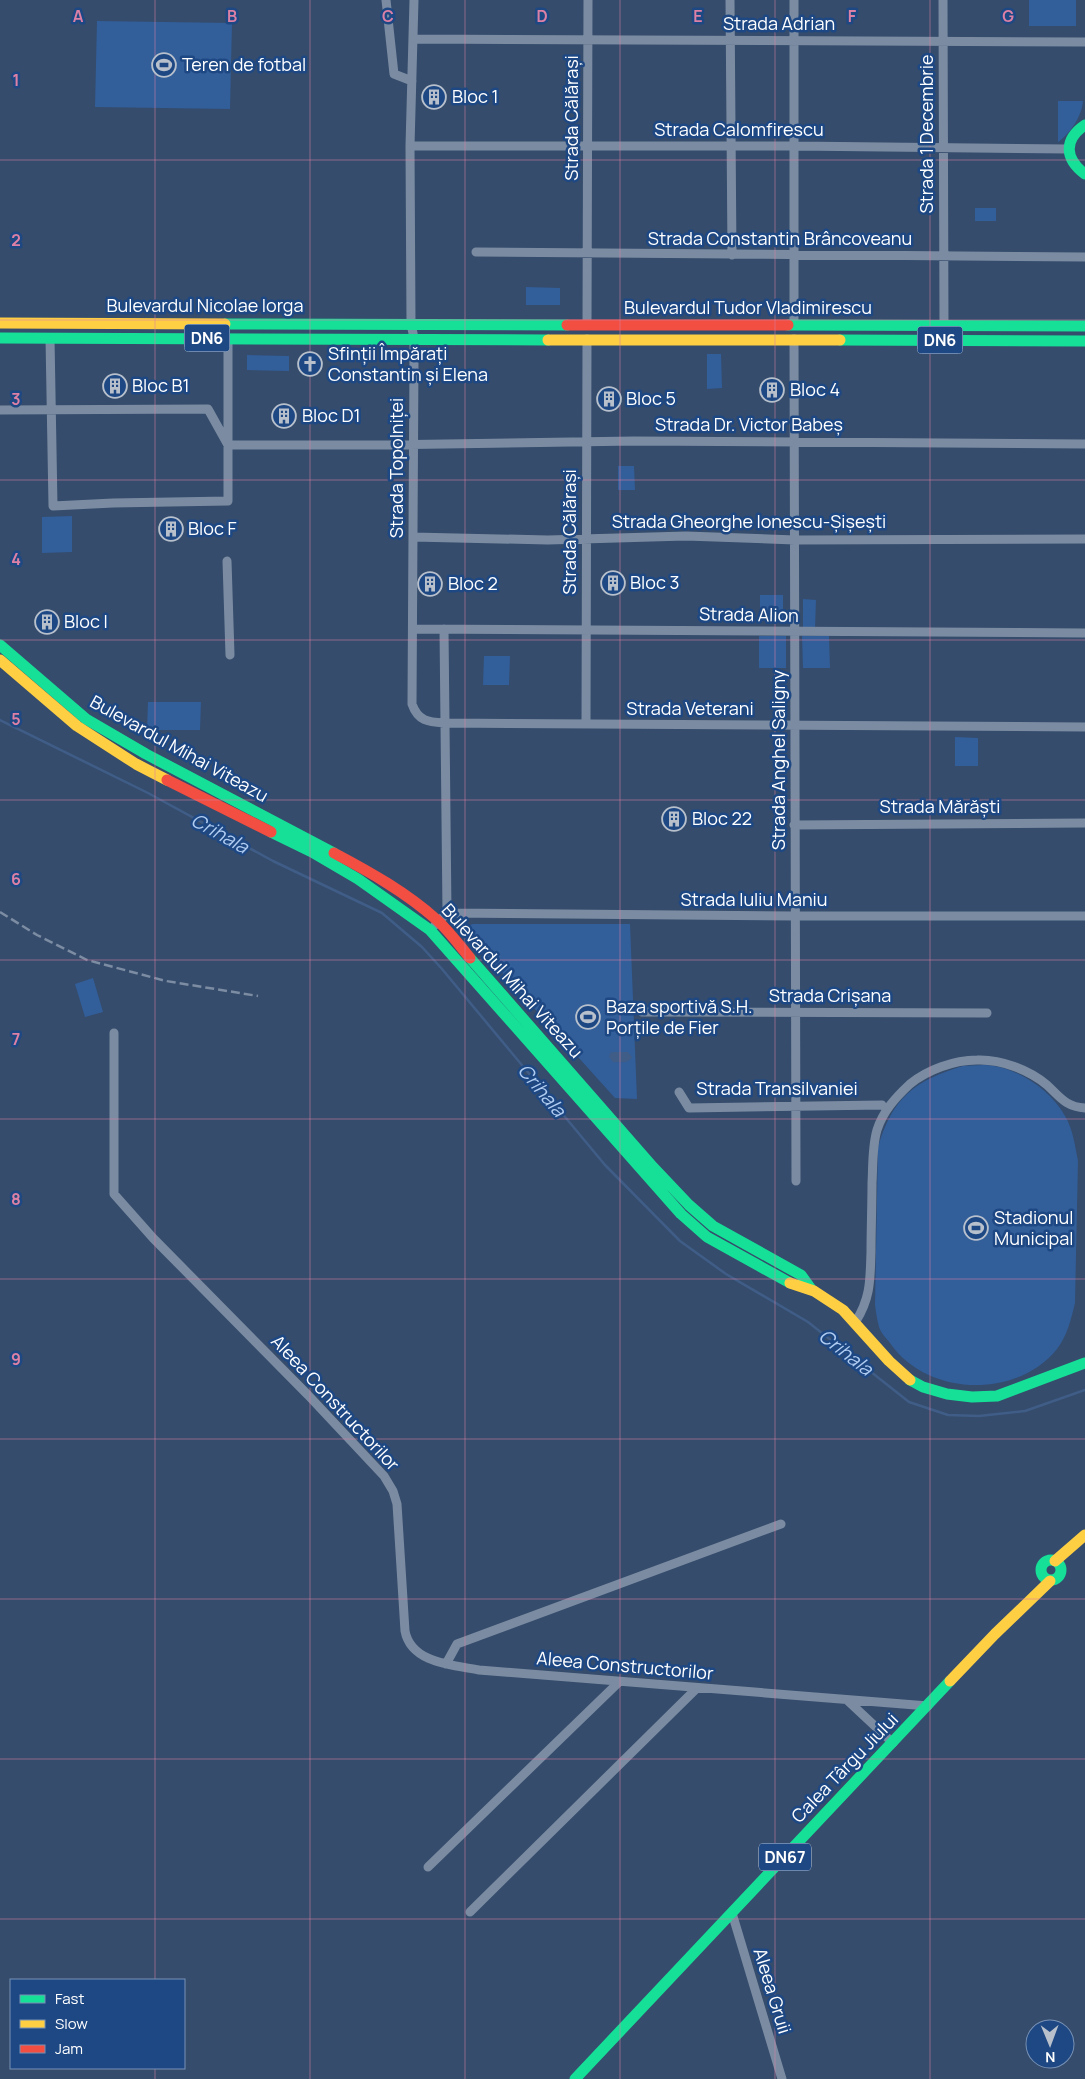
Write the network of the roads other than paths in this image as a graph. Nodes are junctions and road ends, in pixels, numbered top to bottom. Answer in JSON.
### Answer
{"nodes":[{"id":1,"x":386,"y":0,"type":"edge"},
{"id":2,"x":414,"y":0,"type":"edge"},
{"id":3,"x":588,"y":0,"type":"edge"},
{"id":4,"x":730,"y":0,"type":"edge"},
{"id":5,"x":794,"y":0,"type":"edge"},
{"id":6,"x":943,"y":0,"type":"edge"},
{"id":7,"x":413,"y":39,"type":"junction"},
{"id":8,"x":588,"y":40,"type":"junction"},
{"id":9,"x":794,"y":40,"type":"junction"},
{"id":10,"x":730,"y":41,"type":"junction"},
{"id":11,"x":943,"y":41,"type":"junction"},
{"id":12,"x":1085,"y":42,"type":"edge"},
{"id":13,"x":412,"y":81,"type":"junction"},
{"id":14,"x":1085,"y":124,"type":"edge"},
{"id":15,"x":410,"y":146,"type":"junction"},
{"id":16,"x":588,"y":146,"type":"junction"},
{"id":17,"x":730,"y":146,"type":"junction"},
{"id":18,"x":795,"y":146,"type":"junction"},
{"id":19,"x":943,"y":148,"type":"junction"},
{"id":20,"x":1068,"y":150,"type":"junction"},
{"id":21,"x":1085,"y":174,"type":"edge"},
{"id":22,"x":476,"y":252,"type":"dead end"},
{"id":23,"x":588,"y":254,"type":"junction"},
{"id":24,"x":732,"y":254,"type":"junction"},
{"id":25,"x":794,"y":255,"type":"junction"},
{"id":26,"x":944,"y":256,"type":"junction"},
{"id":27,"x":1085,"y":257,"type":"edge"},
{"id":28,"x":0,"y":323,"type":"edge"},
{"id":29,"x":411,"y":324,"type":"junction"},
{"id":30,"x":587,"y":325,"type":"junction"},
{"id":31,"x":794,"y":325,"type":"junction"},
{"id":32,"x":1085,"y":326,"type":"edge"},
{"id":33,"x":944,"y":327,"type":"junction"},
{"id":34,"x":0,"y":338,"type":"edge"},
{"id":35,"x":50,"y":338,"type":"junction"},
{"id":36,"x":228,"y":338,"type":"junction"},
{"id":37,"x":414,"y":338,"type":"junction"},
{"id":38,"x":587,"y":339,"type":"junction"},
{"id":39,"x":794,"y":339,"type":"junction"},
{"id":40,"x":1085,"y":341,"type":"edge"},
{"id":41,"x":52,"y":409,"type":"junction"},
{"id":42,"x":0,"y":410,"type":"edge"},
{"id":43,"x":586,"y":441,"type":"junction"},
{"id":44,"x":795,"y":441,"type":"junction"},
{"id":45,"x":1085,"y":444,"type":"edge"},
{"id":46,"x":228,"y":445,"type":"junction"},
{"id":47,"x":413,"y":445,"type":"junction"},
{"id":48,"x":413,"y":537,"type":"junction"},
{"id":49,"x":588,"y":538,"type":"junction"},
{"id":50,"x":1085,"y":539,"type":"edge"},
{"id":51,"x":795,"y":540,"type":"junction"},
{"id":52,"x":227,"y":561,"type":"dead end"},
{"id":53,"x":586,"y":629,"type":"junction"},
{"id":54,"x":412,"y":630,"type":"junction"},
{"id":55,"x":444,"y":630,"type":"junction"},
{"id":56,"x":795,"y":631,"type":"junction"},
{"id":57,"x":1085,"y":633,"type":"edge"},
{"id":58,"x":0,"y":645,"type":"edge"},
{"id":59,"x":230,"y":655,"type":"dead end"},
{"id":60,"x":0,"y":660,"type":"edge"},
{"id":61,"x":444,"y":723,"type":"junction"},
{"id":62,"x":586,"y":724,"type":"junction"},
{"id":63,"x":795,"y":726,"type":"junction"},
{"id":64,"x":1085,"y":727,"type":"edge"},
{"id":65,"x":255,"y":817,"type":"junction"},
{"id":66,"x":1085,"y":823,"type":"edge"},
{"id":67,"x":794,"y":825,"type":"junction"},
{"id":68,"x":447,"y":913,"type":"junction"},
{"id":69,"x":795,"y":916,"type":"junction"},
{"id":70,"x":1085,"y":916,"type":"edge"},
{"id":71,"x":434,"y":926,"type":"junction"},
{"id":72,"x":642,"y":1012,"type":"dead end"},
{"id":73,"x":795,"y":1012,"type":"junction"},
{"id":74,"x":987,"y":1013,"type":"dead end"},
{"id":75,"x":114,"y":1033,"type":"dead end"},
{"id":76,"x":679,"y":1092,"type":"dead end"},
{"id":77,"x":882,"y":1105,"type":"dead end"},
{"id":78,"x":796,"y":1106,"type":"junction"},
{"id":79,"x":1085,"y":1108,"type":"edge"},
{"id":80,"x":796,"y":1181,"type":"dead end"},
{"id":81,"x":856,"y":1321,"type":"junction"},
{"id":82,"x":1085,"y":1363,"type":"edge"},
{"id":83,"x":780,"y":1524,"type":"dead end"},
{"id":84,"x":1085,"y":1537,"type":"edge"},
{"id":85,"x":1058,"y":1564,"type":"junction"},
{"id":86,"x":1046,"y":1578,"type":"junction"},
{"id":87,"x":446,"y":1664,"type":"junction"},
{"id":88,"x":619,"y":1682,"type":"junction"},
{"id":89,"x":697,"y":1688,"type":"junction"},
{"id":90,"x":848,"y":1700,"type":"junction"},
{"id":91,"x":928,"y":1706,"type":"junction"},
{"id":92,"x":893,"y":1743,"type":"junction"},
{"id":93,"x":428,"y":1867,"type":"dead end"},
{"id":94,"x":470,"y":1912,"type":"dead end"},
{"id":95,"x":732,"y":1913,"type":"junction"},
{"id":96,"x":574,"y":2079,"type":"edge"},
{"id":97,"x":782,"y":2079,"type":"edge"}],
"edges":[{"from":1,"to":13,"type":"street"},
{"from":2,"to":7,"type":"street","name":"Strada Topolniței"},
{"from":3,"to":8,"type":"street","name":"Strada Călărași"},
{"from":4,"to":10,"type":"street"},
{"from":5,"to":9,"type":"street"},
{"from":6,"to":11,"type":"street","name":"Strada 1 Decembrie"},
{"from":7,"to":8,"type":"street","name":"Strada Adrian"},
{"from":7,"to":13,"type":"street","name":"Strada Topolniței"},
{"from":8,"to":10,"type":"street","name":"Strada Adrian"},
{"from":8,"to":16,"type":"street","name":"Strada Călărași"},
{"from":9,"to":10,"type":"street","name":"Strada Adrian"},
{"from":9,"to":11,"type":"street","name":"Strada Adrian"},
{"from":9,"to":18,"type":"street"},
{"from":10,"to":17,"type":"street"},
{"from":11,"to":12,"type":"street","name":"Strada Adrian"},
{"from":11,"to":19,"type":"street","name":"Strada 1 Decembrie"},
{"from":13,"to":15,"type":"street","name":"Strada Topolniței"},
{"from":14,"to":20,"type":"main road"},
{"from":15,"to":16,"type":"street","name":"Strada Calomfirescu"},
{"from":15,"to":29,"type":"street","name":"Strada Topolniței"},
{"from":16,"to":17,"type":"street","name":"Strada Calomfirescu"},
{"from":16,"to":23,"type":"street","name":"Strada Călărași"},
{"from":17,"to":18,"type":"street","name":"Strada Calomfirescu"},
{"from":17,"to":24,"type":"street"},
{"from":18,"to":19,"type":"street","name":"Strada Calomfirescu"},
{"from":18,"to":25,"type":"street"},
{"from":19,"to":20,"type":"street","name":"Strada Calomfirescu"},
{"from":19,"to":26,"type":"street","name":"Strada 1 Decembrie"},
{"from":20,"to":21,"type":"main road"},
{"from":22,"to":23,"type":"street","name":"Strada Constantin Brâncoveanu"},
{"from":23,"to":24,"type":"street","name":"Strada Constantin Brâncoveanu"},
{"from":23,"to":30,"type":"street","name":"Strada Călărași"},
{"from":24,"to":25,"type":"street","name":"Strada Constantin Brâncoveanu"},
{"from":25,"to":26,"type":"street","name":"Strada Constantin Brâncoveanu"},
{"from":25,"to":31,"type":"street"},
{"from":26,"to":27,"type":"street","name":"Strada Constantin Brâncoveanu"},
{"from":26,"to":33,"type":"street","name":"Strada 1 Decembrie"},
{"from":28,"to":29,"type":"main road","name":"Bulevardul Nicolae Iorga","number":"DN6"},
{"from":29,"to":30,"type":"main road","name":"Bulevardul Tudor Vladimirescu","number":"DN6"},
{"from":29,"to":37,"type":"street","name":"Strada Topolniței"},
{"from":30,"to":31,"type":"main road","name":"Bulevardul Tudor Vladimirescu","number":"DN6"},
{"from":31,"to":33,"type":"main road","name":"Bulevardul Tudor Vladimirescu","number":"DN6"},
{"from":32,"to":33,"type":"main road","name":"Bulevardul Tudor Vladimirescu","number":"DN6"},
{"from":34,"to":35,"type":"main road","name":"Bulevardul Nicolae Iorga","number":"DN6"},
{"from":35,"to":36,"type":"main road","name":"Bulevardul Nicolae Iorga","number":"DN6"},
{"from":35,"to":41,"type":"street"},
{"from":36,"to":37,"type":"main road","name":"Bulevardul Nicolae Iorga","number":"DN6"},
{"from":36,"to":46,"type":"street"},
{"from":37,"to":38,"type":"main road","name":"Bulevardul Tudor Vladimirescu","number":"DN6"},
{"from":37,"to":47,"type":"street","name":"Strada Topolniței"},
{"from":38,"to":39,"type":"main road","name":"Bulevardul Tudor Vladimirescu","number":"DN6"},
{"from":38,"to":43,"type":"street","name":"Strada Călărași"},
{"from":39,"to":40,"type":"main road","name":"Bulevardul Tudor Vladimirescu","number":"DN6"},
{"from":39,"to":44,"type":"street","name":"Strada Anghel Saligny"},
{"from":41,"to":42,"type":"street"},
{"from":41,"to":46,"type":"street"},
{"from":41,"to":46,"type":"street"},
{"from":43,"to":44,"type":"street","name":"Strada Dr. Victor Babeș"},
{"from":43,"to":47,"type":"street","name":"Strada Dr. Victor Babeș"},
{"from":43,"to":49,"type":"street","name":"Strada Călărași"},
{"from":44,"to":45,"type":"street","name":"Strada Dr. Victor Babeș"},
{"from":44,"to":51,"type":"street","name":"Strada Anghel Saligny"},
{"from":46,"to":47,"type":"street","name":"Strada Dr. Victor Babeș"},
{"from":47,"to":48,"type":"street","name":"Strada Topolniței"},
{"from":48,"to":49,"type":"street","name":"Strada Gheorghe Ionescu-Șișești"},
{"from":48,"to":54,"type":"street","name":"Strada Topolniței"},
{"from":49,"to":51,"type":"street","name":"Strada Gheorghe Ionescu-Șișești"},
{"from":49,"to":53,"type":"street","name":"Strada Călărași"},
{"from":50,"to":51,"type":"street","name":"Strada Gheorghe Ionescu-Șișești"},
{"from":51,"to":56,"type":"street","name":"Strada Anghel Saligny"},
{"from":52,"to":59,"type":"street"},
{"from":53,"to":55,"type":"street","name":"Strada Alion"},
{"from":53,"to":56,"type":"street","name":"Strada Alion"},
{"from":53,"to":62,"type":"street","name":"Strada Călărași"},
{"from":54,"to":55,"type":"street","name":"Strada Alion"},
{"from":54,"to":61,"type":"street","name":"Strada Topolniței"},
{"from":55,"to":61,"type":"street"},
{"from":56,"to":57,"type":"street","name":"Strada Alion"},
{"from":56,"to":63,"type":"street","name":"Strada Anghel Saligny"},
{"from":58,"to":65,"type":"main road","name":"Bulevardul Mihai Viteazu"},
{"from":60,"to":65,"type":"main road","name":"Bulevardul Mihai Viteazu"},
{"from":61,"to":62,"type":"street","name":"Strada Veterani"},
{"from":61,"to":68,"type":"street"},
{"from":62,"to":63,"type":"street","name":"Strada Veterani"},
{"from":63,"to":64,"type":"street","name":"Strada Veterani"},
{"from":63,"to":67,"type":"street","name":"Strada Anghel Saligny"},
{"from":65,"to":71,"type":"main road","name":"Bulevardul Mihai Viteazu"},
{"from":66,"to":67,"type":"street","name":"Strada Mărăști"},
{"from":67,"to":69,"type":"street","name":"Strada Anghel Saligny"},
{"from":68,"to":69,"type":"street","name":"Strada Iuliu Maniu"},
{"from":68,"to":71,"type":"street"},
{"from":69,"to":70,"type":"street","name":"Strada Iuliu Maniu"},
{"from":69,"to":73,"type":"street","name":"Strada Anghel Saligny"},
{"from":71,"to":81,"type":"main road","name":"Bulevardul Mihai Viteazu"},
{"from":72,"to":73,"type":"street","name":"Strada Crișana"},
{"from":73,"to":74,"type":"street","name":"Strada Crișana"},
{"from":73,"to":78,"type":"street","name":"Strada Anghel Saligny"},
{"from":75,"to":87,"type":"street","name":"Aleea Constructorilor"},
{"from":76,"to":78,"type":"street","name":"Strada Transilvaniei"},
{"from":77,"to":78,"type":"street","name":"Strada Transilvaniei"},
{"from":78,"to":80,"type":"street","name":"Strada Anghel Saligny"},
{"from":79,"to":81,"type":"street"},
{"from":81,"to":82,"type":"main road","name":"Bulevardul Mihai Viteazu"},
{"from":83,"to":87,"type":"street"},
{"from":84,"to":85,"type":"main road","number":"DN67"},
{"from":85,"to":86,"type":"main road","number":"DN67"},
{"from":85,"to":86,"type":"main road","number":"DN67"},
{"from":86,"to":91,"type":"main road","name":"Calea Târgu Jiului","number":"DN67"},
{"from":87,"to":88,"type":"street","name":"Aleea Constructorilor"},
{"from":88,"to":89,"type":"street","name":"Aleea Constructorilor"},
{"from":88,"to":93,"type":"street"},
{"from":89,"to":90,"type":"street","name":"Aleea Constructorilor"},
{"from":89,"to":94,"type":"street"},
{"from":90,"to":91,"type":"street","name":"Aleea Constructorilor"},
{"from":90,"to":92,"type":"street"},
{"from":91,"to":92,"type":"main road","name":"Calea Târgu Jiului","number":"DN67"},
{"from":92,"to":95,"type":"main road","name":"Calea Târgu Jiului","number":"DN67"},
{"from":95,"to":96,"type":"main road","name":"Calea Târgu Jiului","number":"DN67"},
{"from":95,"to":97,"type":"street","name":"Aleea Gruii"}]}
